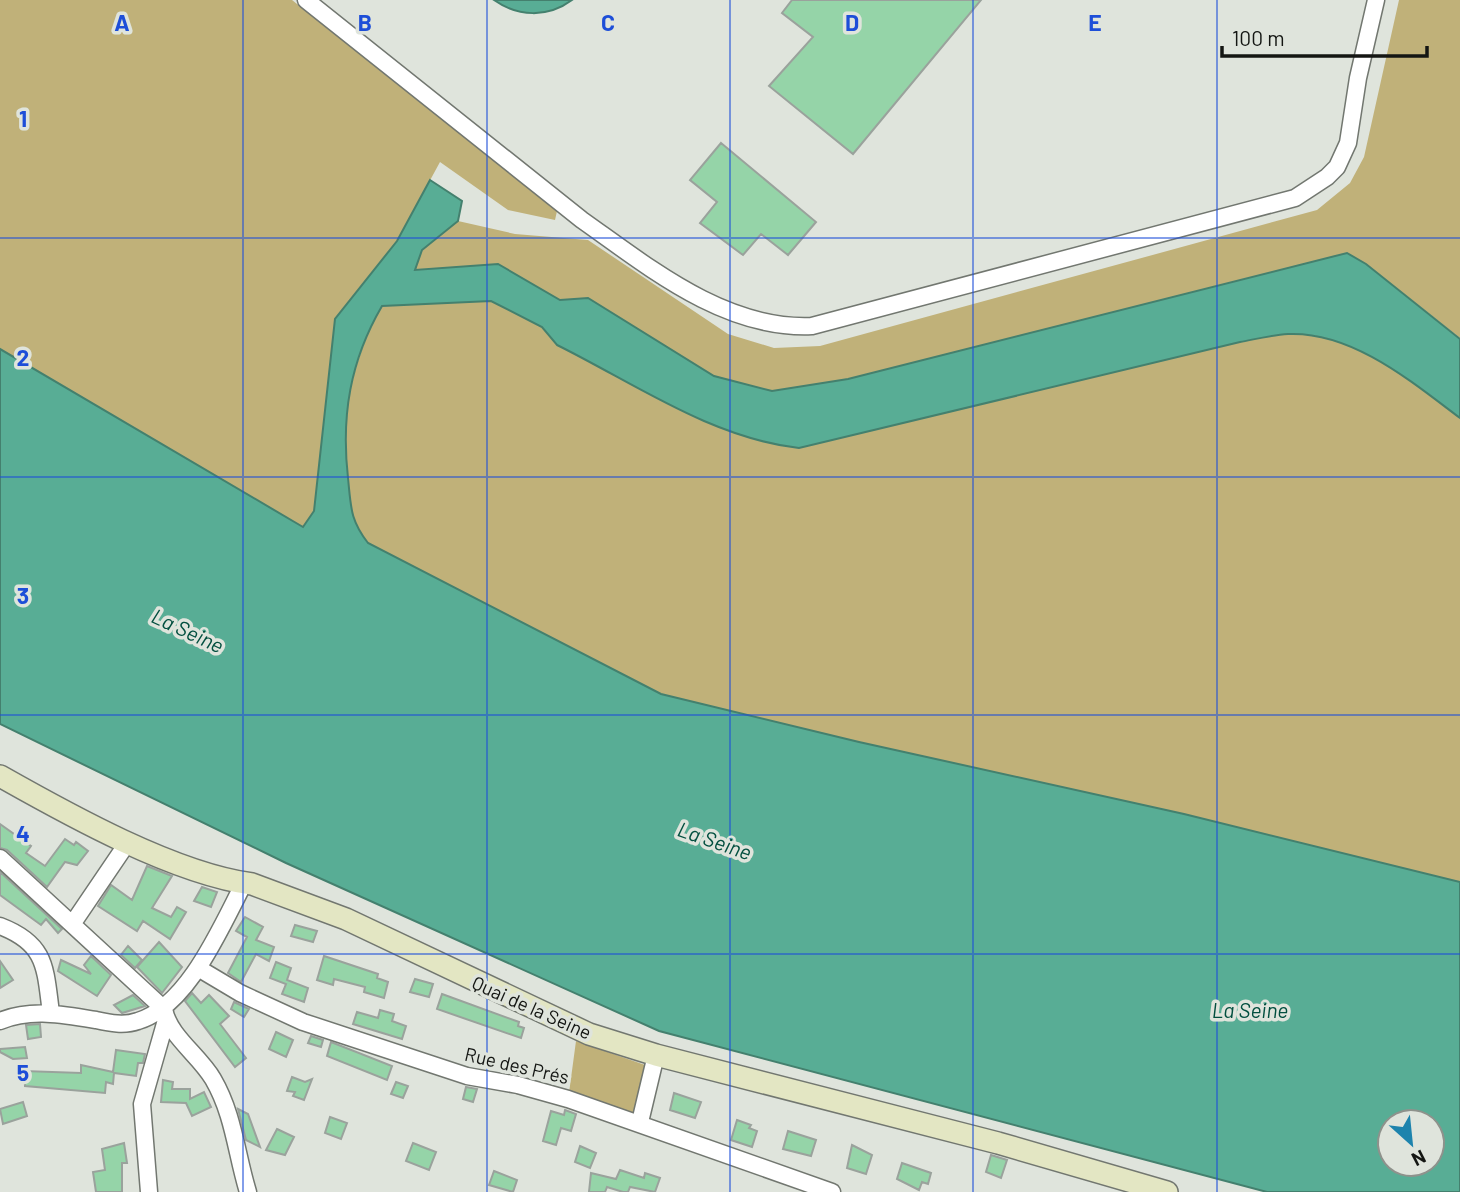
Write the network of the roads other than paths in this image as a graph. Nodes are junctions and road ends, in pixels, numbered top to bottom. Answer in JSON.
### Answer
{"nodes":[{"id":1,"x":306,"y":0,"type":"edge"},
{"id":2,"x":1377,"y":0,"type":"edge"},
{"id":3,"x":0,"y":776,"type":"edge"},
{"id":4,"x":128,"y":842,"type":"junction"},
{"id":5,"x":0,"y":858,"type":"edge"},
{"id":6,"x":244,"y":883,"type":"junction"},
{"id":7,"x":73,"y":923,"type":"junction"},
{"id":8,"x":0,"y":926,"type":"edge"},
{"id":9,"x":198,"y":968,"type":"junction"},
{"id":10,"x":51,"y":1013,"type":"junction"},
{"id":11,"x":165,"y":1014,"type":"junction"},
{"id":12,"x":0,"y":1021,"type":"edge"},
{"id":13,"x":656,"y":1055,"type":"junction"},
{"id":14,"x":640,"y":1122,"type":"junction"},
{"id":15,"x":149,"y":1192,"type":"edge"},
{"id":16,"x":248,"y":1192,"type":"edge"},
{"id":17,"x":832,"y":1192,"type":"edge"},
{"id":18,"x":1167,"y":1192,"type":"edge"}],
"edges":[{"from":1,"to":2,"type":"street"},
{"from":3,"to":4,"type":"street","name":"Quai de la Seine"},
{"from":4,"to":6,"type":"street","name":"Quai de la Seine"},
{"from":4,"to":7,"type":"street"},
{"from":5,"to":7,"type":"street"},
{"from":6,"to":9,"type":"street"},
{"from":6,"to":13,"type":"street","name":"Quai de la Seine"},
{"from":7,"to":11,"type":"street"},
{"from":8,"to":10,"type":"street"},
{"from":9,"to":11,"type":"street"},
{"from":9,"to":14,"type":"street","name":"Rue des Prés"},
{"from":10,"to":11,"type":"street"},
{"from":10,"to":12,"type":"street"},
{"from":11,"to":15,"type":"street"},
{"from":11,"to":16,"type":"street"},
{"from":13,"to":14,"type":"street"},
{"from":13,"to":18,"type":"street","name":"Quai de la Seine"},
{"from":14,"to":17,"type":"street","name":"Rue des Prés"}]}
